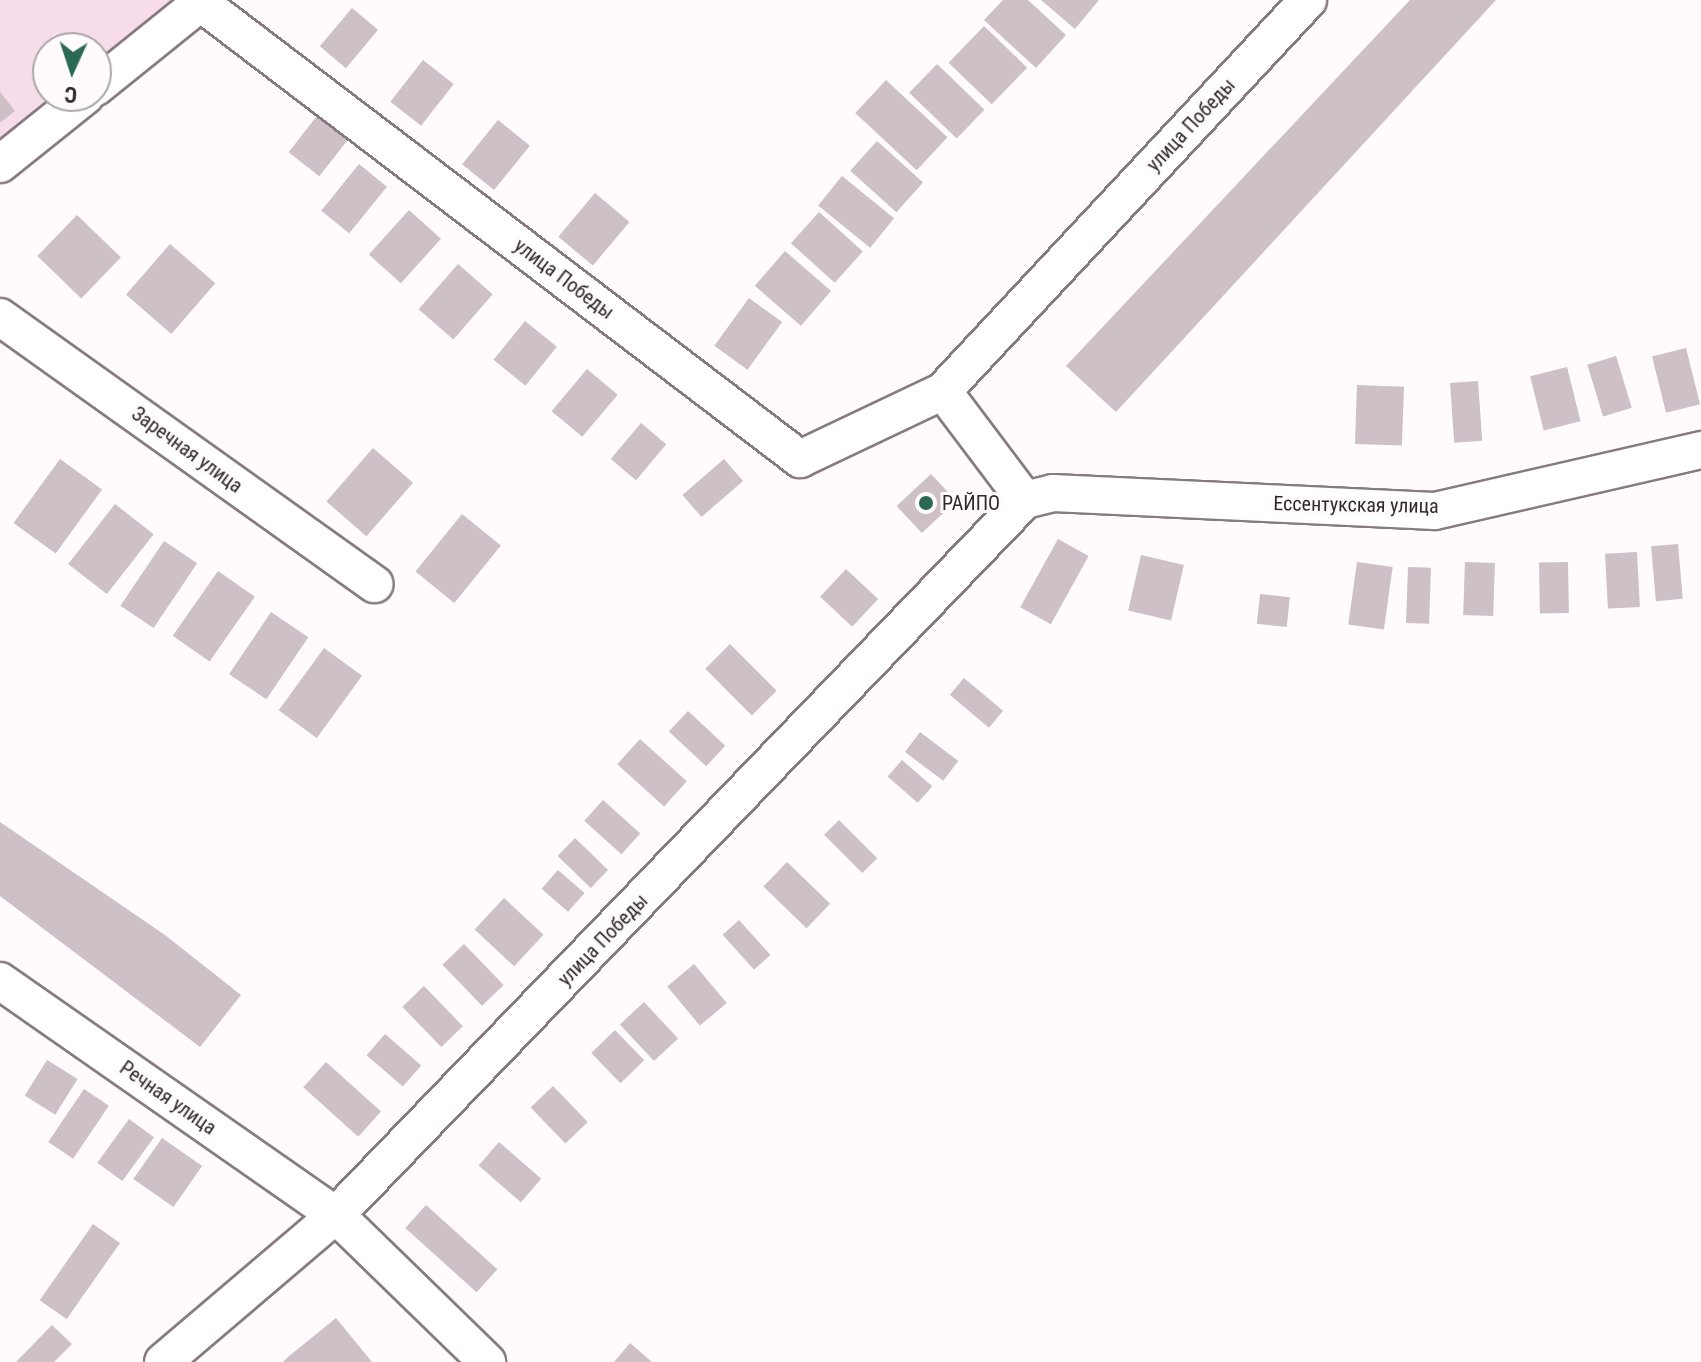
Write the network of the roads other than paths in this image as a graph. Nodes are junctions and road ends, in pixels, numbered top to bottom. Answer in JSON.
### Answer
{"nodes":[{"id":1,"x":1308,"y":0,"type":"edge"},
{"id":2,"x":202,"y":1,"type":"edge"},
{"id":3,"x":112,"y":74,"type":"edge"},
{"id":4,"x":65,"y":112,"type":"edge"},
{"id":5,"x":0,"y":164,"type":"edge"},
{"id":6,"x":0,"y":317,"type":"edge"},
{"id":7,"x":943,"y":391,"type":"junction"},
{"id":8,"x":1701,"y":450,"type":"edge"},
{"id":9,"x":1039,"y":497,"type":"junction"},
{"id":10,"x":374,"y":584,"type":"dead end"},
{"id":11,"x":0,"y":981,"type":"edge"},
{"id":12,"x":336,"y":1215,"type":"junction"},
{"id":13,"x":163,"y":1362,"type":"edge"},
{"id":14,"x":487,"y":1362,"type":"edge"}],
"edges":[{"from":1,"to":7,"type":"street","name":"улица Победы"},
{"from":2,"to":3,"type":"street"},
{"from":2,"to":7,"type":"street","name":"улица Победы"},
{"from":4,"to":5,"type":"street"},
{"from":6,"to":10,"type":"street","name":"Заречная улица"},
{"from":7,"to":9,"type":"street"},
{"from":8,"to":9,"type":"street","name":"Ессентукская улица"},
{"from":9,"to":12,"type":"street","name":"улица Победы"},
{"from":11,"to":12,"type":"street","name":"Речная улица"},
{"from":12,"to":13,"type":"street","name":"улица Победы"},
{"from":12,"to":14,"type":"street","name":"Речная улица"}]}
